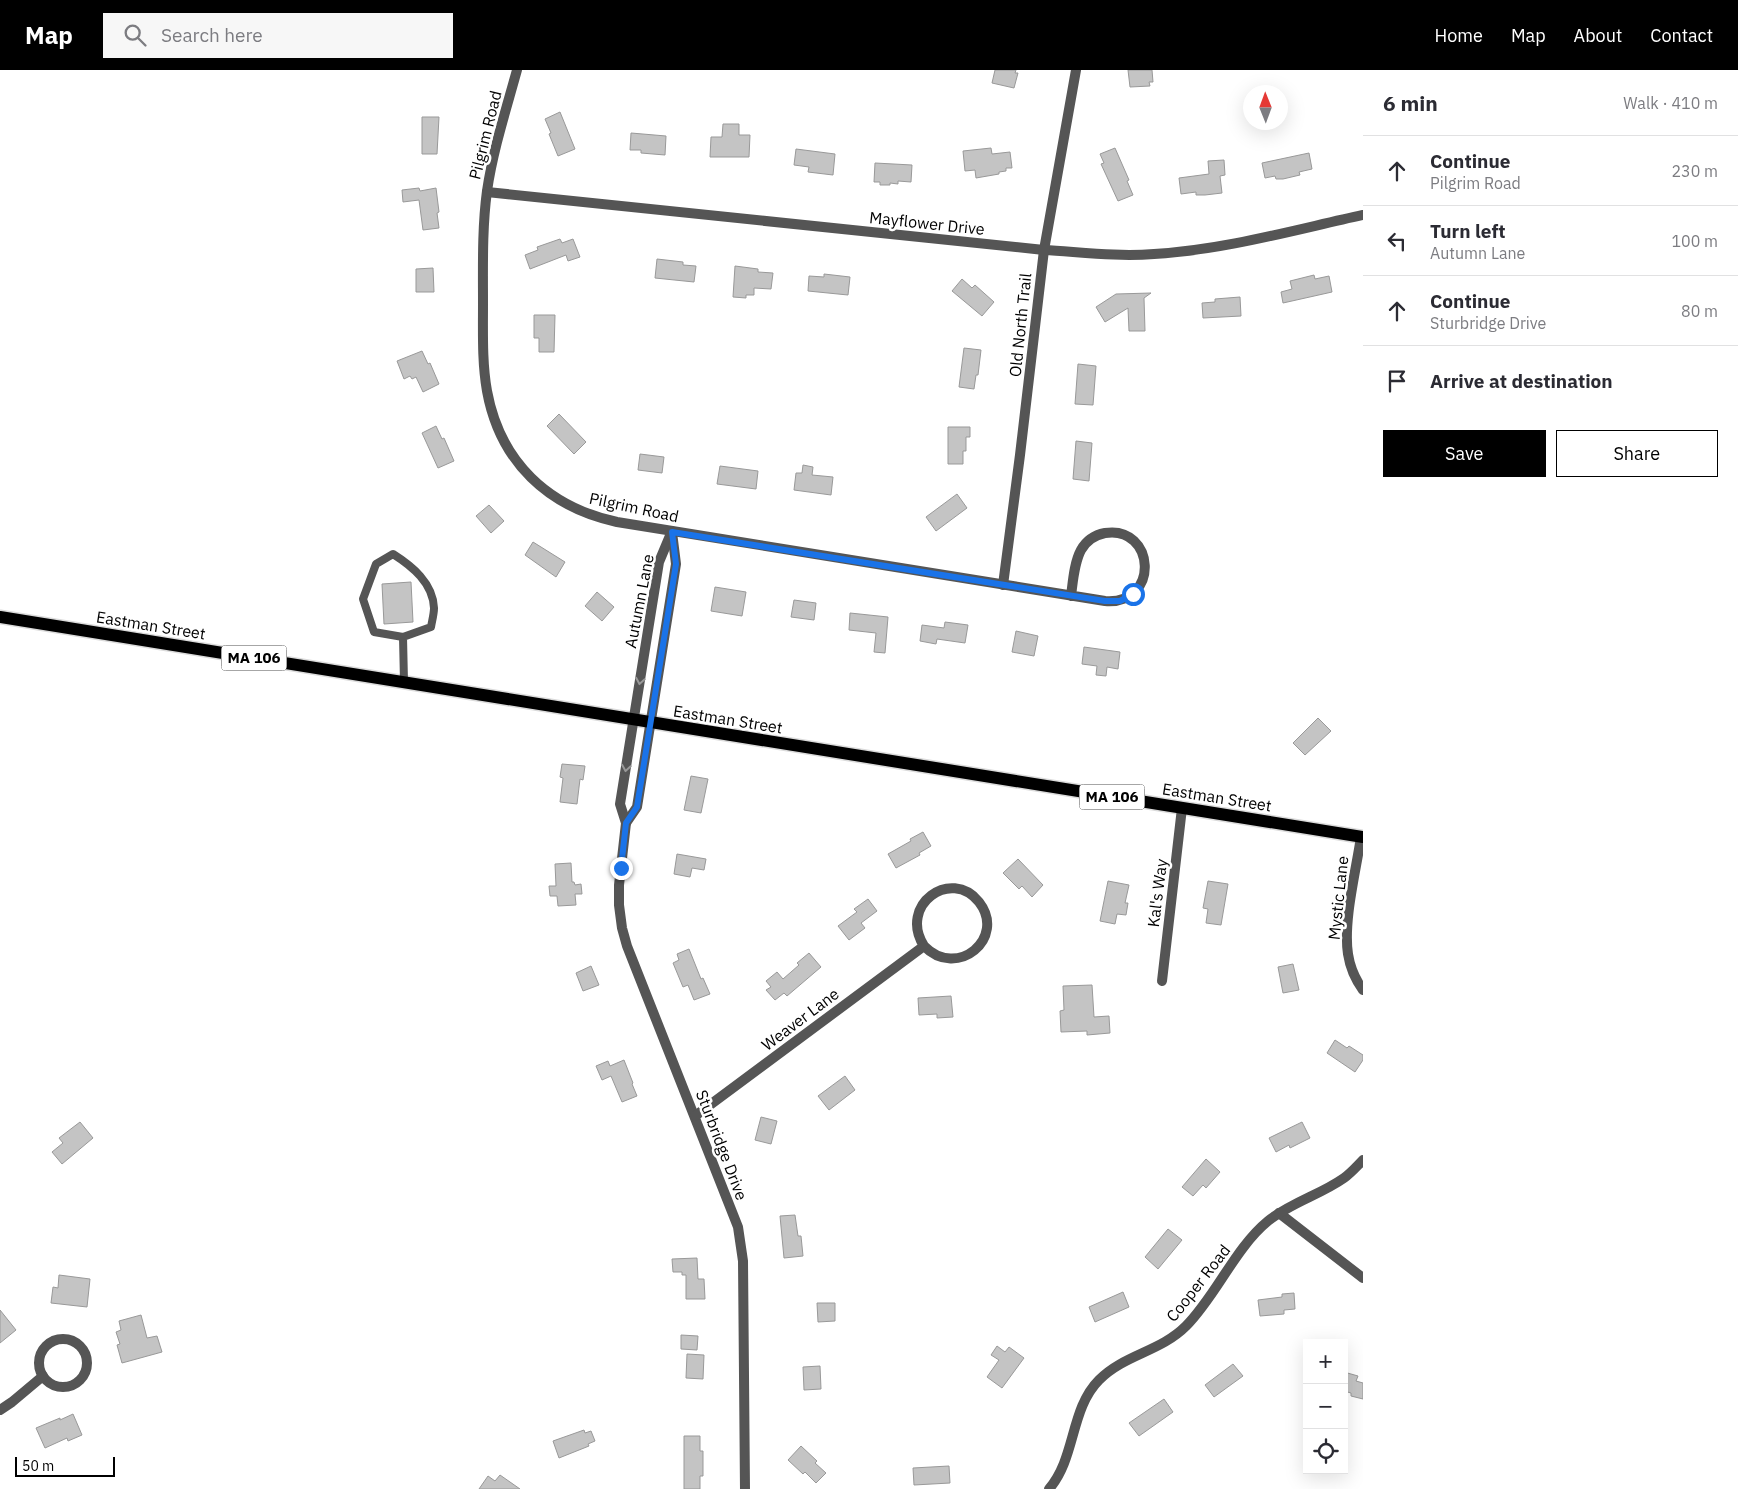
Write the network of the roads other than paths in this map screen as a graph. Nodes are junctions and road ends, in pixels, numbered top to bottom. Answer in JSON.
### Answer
{"nodes":[{"id":1,"x":517,"y":70,"type":"edge"},
{"id":2,"x":1076,"y":70,"type":"edge"},
{"id":3,"x":487,"y":192,"type":"junction"},
{"id":4,"x":1363,"y":215,"type":"edge"},
{"id":5,"x":1044,"y":250,"type":"junction"},
{"id":6,"x":672,"y":532,"type":"junction"},
{"id":7,"x":1003,"y":585,"type":"junction"},
{"id":8,"x":1071,"y":596,"type":"junction"},
{"id":9,"x":0,"y":617,"type":"edge"},
{"id":10,"x":403,"y":637,"type":"junction"},
{"id":11,"x":404,"y":682,"type":"junction"},
{"id":12,"x":633,"y":720,"type":"junction"},
{"id":13,"x":651,"y":722,"type":"junction"},
{"id":14,"x":1182,"y":808,"type":"junction"},
{"id":15,"x":626,"y":823,"type":"junction"},
{"id":16,"x":1362,"y":837,"type":"edge"},
{"id":17,"x":924,"y":946,"type":"junction"},
{"id":18,"x":1162,"y":981,"type":"dead end"},
{"id":19,"x":1363,"y":990,"type":"edge"},
{"id":20,"x":695,"y":1116,"type":"junction"},
{"id":21,"x":1363,"y":1160,"type":"edge"},
{"id":22,"x":1279,"y":1213,"type":"junction"},
{"id":23,"x":1363,"y":1278,"type":"edge"},
{"id":24,"x":43,"y":1376,"type":"junction"},
{"id":25,"x":0,"y":1410,"type":"edge"},
{"id":26,"x":746,"y":1489,"type":"edge"},
{"id":27,"x":1049,"y":1489,"type":"edge"}],
"edges":[{"from":1,"to":3,"type":"street","name":"Pilgrim Road"},
{"from":2,"to":5,"type":"street","name":"Old North Trail"},
{"from":3,"to":5,"type":"street","name":"Mayflower Drive"},
{"from":3,"to":6,"type":"street","name":"Pilgrim Road"},
{"from":4,"to":5,"type":"street","name":"Mayflower Drive"},
{"from":5,"to":7,"type":"street","name":"Old North Trail"},
{"from":6,"to":7,"type":"street","name":"Pilgrim Road"},
{"from":6,"to":12,"type":"street","name":"Autumn Lane","one_way":true},
{"from":6,"to":13,"type":"street","name":"Autumn Lane"},
{"from":7,"to":8,"type":"street","name":"Pilgrim Road"},
{"from":8,"to":8,"type":"street","name":"Pilgrim Road"},
{"from":9,"to":11,"type":"main road","name":"Eastman Street","number":"MA 106"},
{"from":10,"to":10,"type":"lane"},
{"from":10,"to":11,"type":"lane"},
{"from":11,"to":12,"type":"main road","name":"Eastman Street","number":"MA 106"},
{"from":12,"to":13,"type":"main road","name":"Eastman Street","number":"MA 106"},
{"from":12,"to":15,"type":"street","name":"Sturbridge Drive","one_way":true},
{"from":13,"to":14,"type":"main road","name":"Eastman Street","number":"MA 106"},
{"from":13,"to":15,"type":"street","name":"Sturbridge Drive"},
{"from":14,"to":16,"type":"main road","name":"Eastman Street","number":"MA 106"},
{"from":14,"to":18,"type":"street","name":"Kal's Way"},
{"from":15,"to":20,"type":"street","name":"Sturbridge Drive"},
{"from":16,"to":19,"type":"street","name":"Mystic Lane"},
{"from":17,"to":17,"type":"street"},
{"from":17,"to":20,"type":"street","name":"Weaver Lane"},
{"from":20,"to":26,"type":"street","name":"Sturbridge Drive"},
{"from":21,"to":22,"type":"street","name":"Cooper Road"},
{"from":22,"to":23,"type":"street"},
{"from":22,"to":27,"type":"street","name":"Cooper Road"},
{"from":24,"to":24,"type":"street"},
{"from":24,"to":25,"type":"street"}]}
